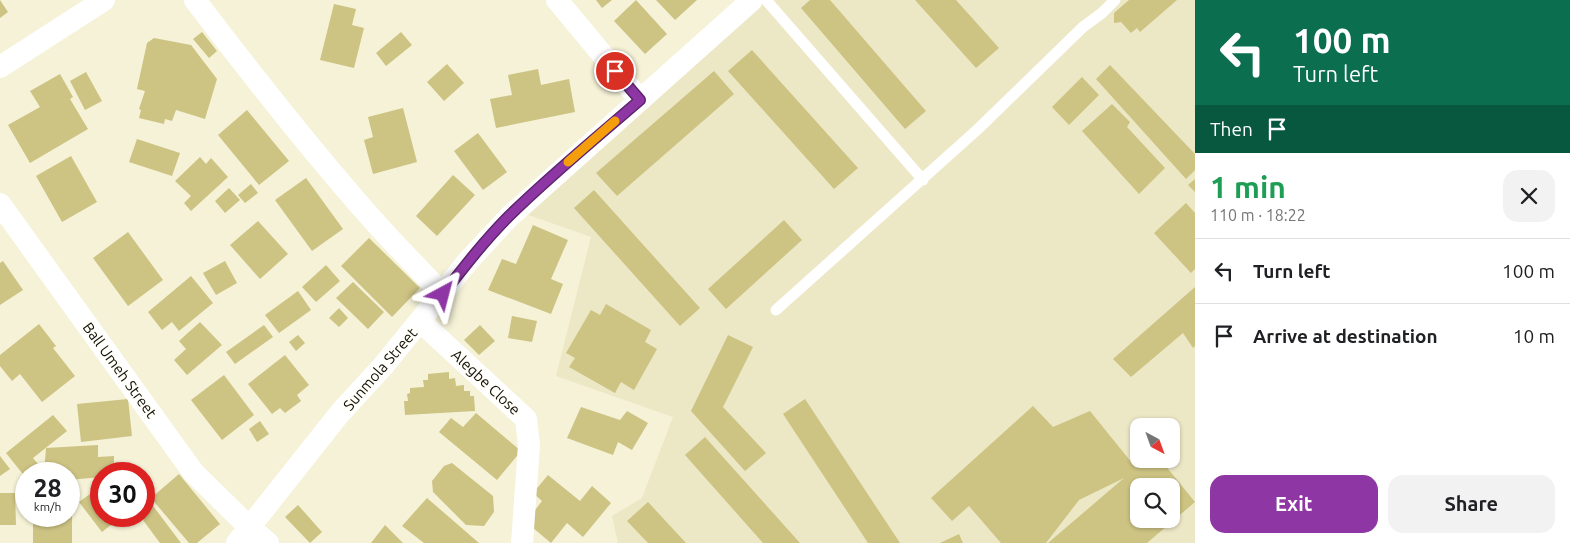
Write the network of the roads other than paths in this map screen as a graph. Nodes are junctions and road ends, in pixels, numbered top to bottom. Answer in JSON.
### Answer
{"nodes":[{"id":1,"x":104,"y":0,"type":"edge"},
{"id":2,"x":195,"y":0,"type":"edge"},
{"id":3,"x":557,"y":0,"type":"edge"},
{"id":4,"x":752,"y":0,"type":"edge"},
{"id":5,"x":766,"y":0,"type":"edge"},
{"id":6,"x":1115,"y":0,"type":"edge"},
{"id":7,"x":0,"y":67,"type":"edge"},
{"id":8,"x":640,"y":100,"type":"junction"},
{"id":9,"x":923,"y":180,"type":"junction"},
{"id":10,"x":0,"y":204,"type":"edge"},
{"id":11,"x":443,"y":294,"type":"junction"},
{"id":12,"x":776,"y":310,"type":"dead end"},
{"id":13,"x":421,"y":322,"type":"junction"},
{"id":14,"x":243,"y":535,"type":"edge"},
{"id":15,"x":268,"y":543,"type":"edge"},
{"id":16,"x":522,"y":543,"type":"edge"}],
"edges":[{"from":1,"to":7,"type":"street"},
{"from":2,"to":11,"type":"street"},
{"from":3,"to":8,"type":"street"},
{"from":4,"to":8,"type":"street","name":"Sunmola Street"},
{"from":5,"to":9,"type":"lane"},
{"from":6,"to":9,"type":"lane"},
{"from":8,"to":11,"type":"street","name":"Sunmola Street"},
{"from":9,"to":12,"type":"lane"},
{"from":10,"to":14,"type":"street","name":"Ball Umeh Street"},
{"from":11,"to":13,"type":"street","name":"Sunmola Street"},
{"from":13,"to":14,"type":"street","name":"Sunmola Street"},
{"from":13,"to":16,"type":"street","name":"Alegbe Close"},
{"from":14,"to":15,"type":"street","name":"Ball Umeh Street"}]}
